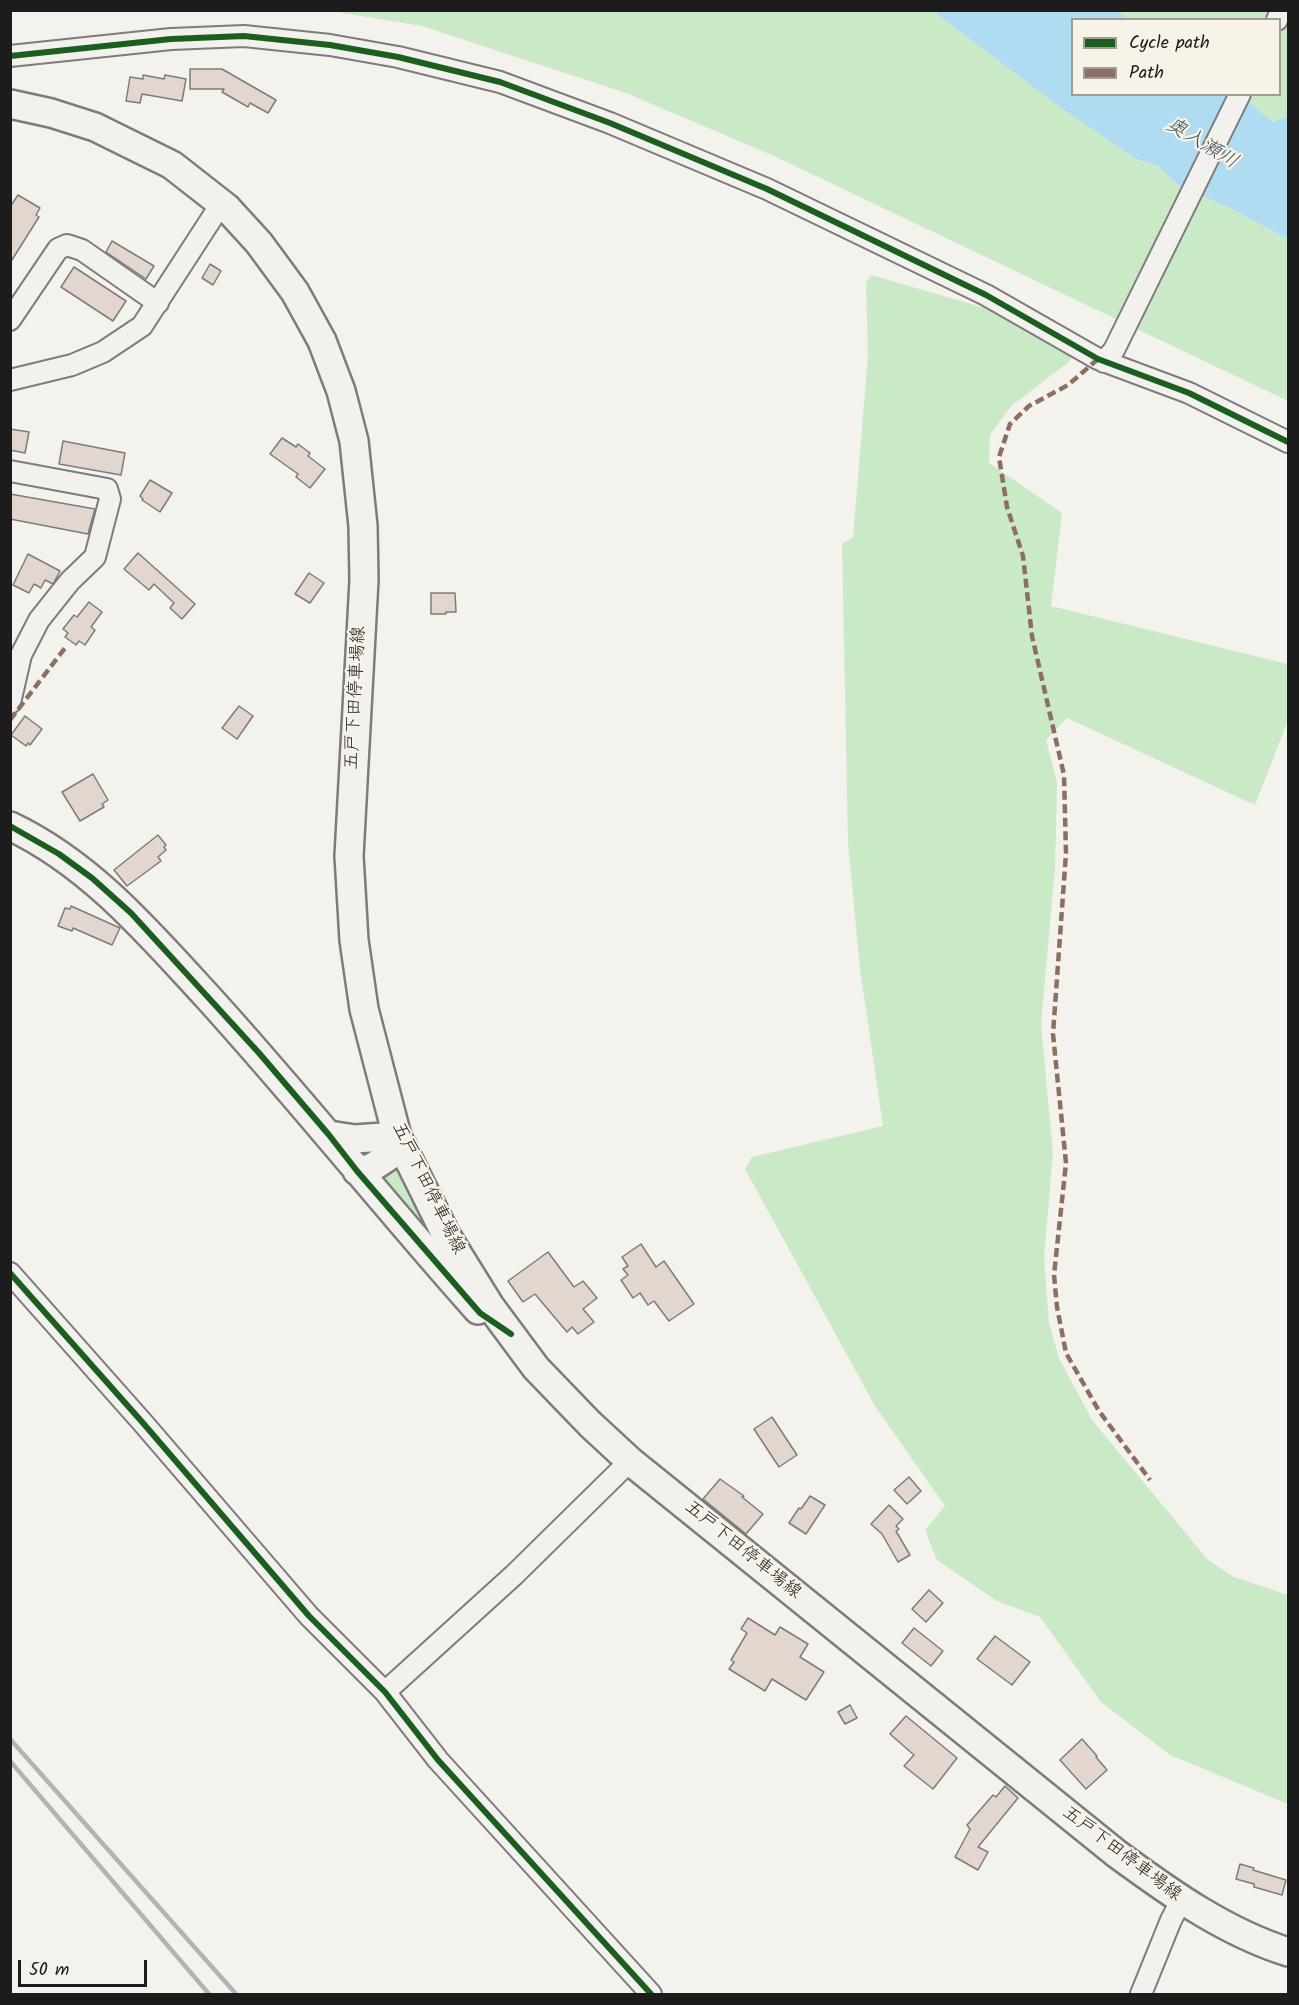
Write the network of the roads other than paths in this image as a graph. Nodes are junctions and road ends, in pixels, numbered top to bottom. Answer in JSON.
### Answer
{"nodes":[{"id":1,"x":10,"y":56,"type":"edge"},
{"id":2,"x":1239,"y":96,"type":"edge"},
{"id":3,"x":10,"y":104,"type":"edge"},
{"id":4,"x":221,"y":204,"type":"junction"},
{"id":5,"x":158,"y":303,"type":"junction"},
{"id":6,"x":10,"y":320,"type":"edge"},
{"id":7,"x":1109,"y":356,"type":"junction"},
{"id":8,"x":10,"y":380,"type":"edge"},
{"id":9,"x":1288,"y":442,"type":"edge"},
{"id":10,"x":10,"y":471,"type":"edge"},
{"id":11,"x":10,"y":703,"type":"edge"},
{"id":12,"x":10,"y":826,"type":"edge"},
{"id":13,"x":329,"y":1135,"type":"junction"},
{"id":14,"x":400,"y":1141,"type":"junction"},
{"id":15,"x":357,"y":1171,"type":"junction"},
{"id":16,"x":10,"y":1273,"type":"edge"},
{"id":17,"x":511,"y":1334,"type":"junction"},
{"id":18,"x":630,"y":1461,"type":"junction"},
{"id":19,"x":385,"y":1692,"type":"junction"},
{"id":20,"x":1182,"y":1901,"type":"junction"},
{"id":21,"x":1288,"y":1952,"type":"edge"},
{"id":22,"x":651,"y":1995,"type":"edge"},
{"id":23,"x":1141,"y":1995,"type":"edge"}],
"edges":[{"from":1,"to":7,"type":"street"},
{"from":2,"to":7,"type":"street"},
{"from":3,"to":4,"type":"main road","name":"五戸下田停車場線"},
{"from":4,"to":5,"type":"street"},
{"from":4,"to":14,"type":"main road","name":"五戸下田停車場線"},
{"from":5,"to":6,"type":"street"},
{"from":5,"to":8,"type":"street"},
{"from":7,"to":9,"type":"street"},
{"from":10,"to":11,"type":"street"},
{"from":12,"to":13,"type":"main road"},
{"from":13,"to":14,"type":"main road"},
{"from":13,"to":15,"type":"main road"},
{"from":14,"to":15,"type":"main road"},
{"from":14,"to":17,"type":"main road","name":"五戸下田停車場線"},
{"from":15,"to":17,"type":"main road"},
{"from":16,"to":19,"type":"street"},
{"from":17,"to":18,"type":"main road","name":"五戸下田停車場線"},
{"from":18,"to":19,"type":"street"},
{"from":18,"to":20,"type":"main road","name":"五戸下田停車場線"},
{"from":19,"to":22,"type":"street"},
{"from":20,"to":21,"type":"main road","name":"五戸下田停車場線"},
{"from":20,"to":23,"type":"street"}]}
